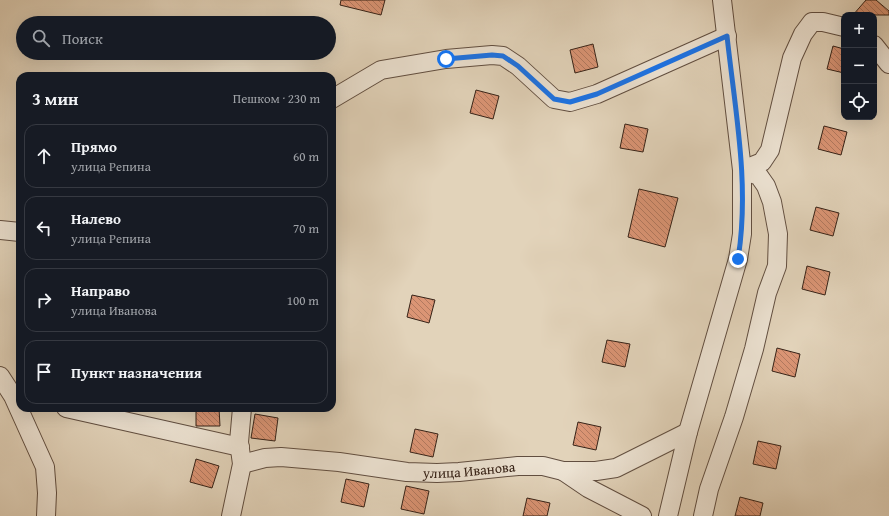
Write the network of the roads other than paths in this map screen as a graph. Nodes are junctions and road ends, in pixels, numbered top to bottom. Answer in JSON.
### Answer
{"nodes":[{"id":1,"x":722,"y":0,"type":"edge"},
{"id":2,"x":841,"y":25,"type":"edge"},
{"id":3,"x":727,"y":36,"type":"junction"},
{"id":4,"x":876,"y":48,"type":"edge"},
{"id":5,"x":889,"y":64,"type":"edge"},
{"id":6,"x":336,"y":97,"type":"edge"},
{"id":7,"x":742,"y":170,"type":"junction"},
{"id":8,"x":0,"y":230,"type":"edge"},
{"id":9,"x":16,"y":232,"type":"edge"},
{"id":10,"x":0,"y":376,"type":"edge"},
{"id":11,"x":16,"y":396,"type":"edge"},
{"id":12,"x":23,"y":412,"type":"edge"},
{"id":13,"x":81,"y":412,"type":"edge"},
{"id":14,"x":242,"y":412,"type":"edge"},
{"id":15,"x":688,"y":432,"type":"junction"},
{"id":16,"x":241,"y":456,"type":"junction"},
{"id":17,"x":562,"y":471,"type":"junction"},
{"id":18,"x":46,"y":516,"type":"edge"},
{"id":19,"x":231,"y":516,"type":"edge"},
{"id":20,"x":642,"y":516,"type":"edge"},
{"id":21,"x":668,"y":516,"type":"edge"},
{"id":22,"x":703,"y":516,"type":"edge"}],
"edges":[{"from":1,"to":3,"type":"street"},
{"from":2,"to":7,"type":"street"},
{"from":3,"to":6,"type":"street"},
{"from":3,"to":7,"type":"street"},
{"from":4,"to":5,"type":"street"},
{"from":7,"to":15,"type":"street"},
{"from":7,"to":22,"type":"street"},
{"from":8,"to":9,"type":"street"},
{"from":10,"to":11,"type":"street"},
{"from":12,"to":18,"type":"street"},
{"from":13,"to":16,"type":"street"},
{"from":14,"to":16,"type":"street"},
{"from":15,"to":17,"type":"street","name":"улица Иванова"},
{"from":15,"to":21,"type":"street"},
{"from":16,"to":17,"type":"street","name":"улица Иванова"},
{"from":16,"to":19,"type":"street"},
{"from":17,"to":20,"type":"street"}]}
